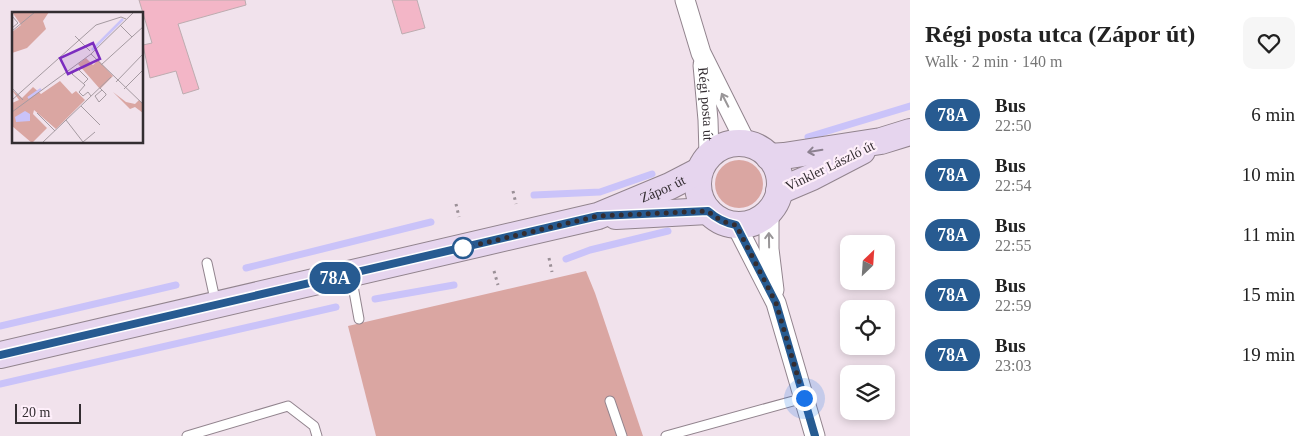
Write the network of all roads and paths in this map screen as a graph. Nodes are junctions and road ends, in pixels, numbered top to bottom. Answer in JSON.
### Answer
{"nodes":[{"id":1,"x":685,"y":0,"type":"edge"},
{"id":2,"x":701,"y":53,"type":"junction"},
{"id":3,"x":910,"y":132,"type":"edge"},
{"id":4,"x":881,"y":142,"type":"junction"},
{"id":5,"x":746,"y":143,"type":"junction"},
{"id":6,"x":769,"y":156,"type":"junction"},
{"id":7,"x":704,"y":163,"type":"junction"},
{"id":8,"x":513,"y":191,"type":"dead end"},
{"id":9,"x":774,"y":202,"type":"junction"},
{"id":10,"x":456,"y":204,"type":"dead end"},
{"id":11,"x":516,"y":204,"type":"dead end"},
{"id":12,"x":708,"y":211,"type":"junction"},
{"id":13,"x":598,"y":216,"type":"junction"},
{"id":14,"x":458,"y":217,"type":"dead end"},
{"id":15,"x":736,"y":225,"type":"junction"},
{"id":16,"x":549,"y":258,"type":"dead end"},
{"id":17,"x":207,"y":263,"type":"dead end"},
{"id":18,"x":494,"y":271,"type":"dead end"},
{"id":19,"x":552,"y":272,"type":"dead end"},
{"id":20,"x":351,"y":275,"type":"junction"},
{"id":21,"x":498,"y":285,"type":"dead end"},
{"id":22,"x":776,"y":303,"type":"junction"},
{"id":23,"x":216,"y":306,"type":"junction"},
{"id":24,"x":359,"y":319,"type":"dead end"},
{"id":25,"x":0,"y":355,"type":"edge"},
{"id":26,"x":804,"y":398,"type":"junction"},
{"id":27,"x":610,"y":401,"type":"dead end"},
{"id":28,"x":187,"y":436,"type":"edge"},
{"id":29,"x":317,"y":436,"type":"edge"},
{"id":30,"x":622,"y":436,"type":"edge"},
{"id":31,"x":666,"y":436,"type":"edge"},
{"id":32,"x":815,"y":436,"type":"edge"}],
"edges":[{"from":1,"to":2,"type":"street","name":"Régi posta út"},
{"from":5,"to":2,"type":"street","name":"Régi posta út","one_way":true},
{"from":2,"to":7,"type":"street","name":"Régi posta út"},
{"from":3,"to":4,"type":"street","name":"Vinkler László út"},
{"from":4,"to":6,"type":"street","name":"Vinkler László út","one_way":true},
{"from":4,"to":9,"type":"street","name":"Vinkler László út"},
{"from":5,"to":6,"type":"street"},
{"from":5,"to":7,"type":"street"},
{"from":6,"to":9,"type":"street"},
{"from":7,"to":12,"type":"street"},
{"from":7,"to":13,"type":"street","name":"Zápor út"},
{"from":8,"to":11,"type":"path"},
{"from":9,"to":15,"type":"street"},
{"from":22,"to":9,"type":"street","one_way":true},
{"from":10,"to":14,"type":"path"},
{"from":12,"to":13,"type":"street","name":"Zápor út"},
{"from":12,"to":15,"type":"street"},
{"from":13,"to":20,"type":"street","name":"Zápor út"},
{"from":15,"to":22,"type":"street"},
{"from":16,"to":19,"type":"path"},
{"from":17,"to":23,"type":"lane"},
{"from":18,"to":21,"type":"path"},
{"from":20,"to":23,"type":"street","name":"Zápor út"},
{"from":20,"to":24,"type":"lane"},
{"from":22,"to":26,"type":"street"},
{"from":23,"to":25,"type":"street","name":"Zápor út"},
{"from":26,"to":31,"type":"lane"},
{"from":26,"to":32,"type":"street"},
{"from":27,"to":30,"type":"lane"},
{"from":28,"to":29,"type":"lane"}]}
